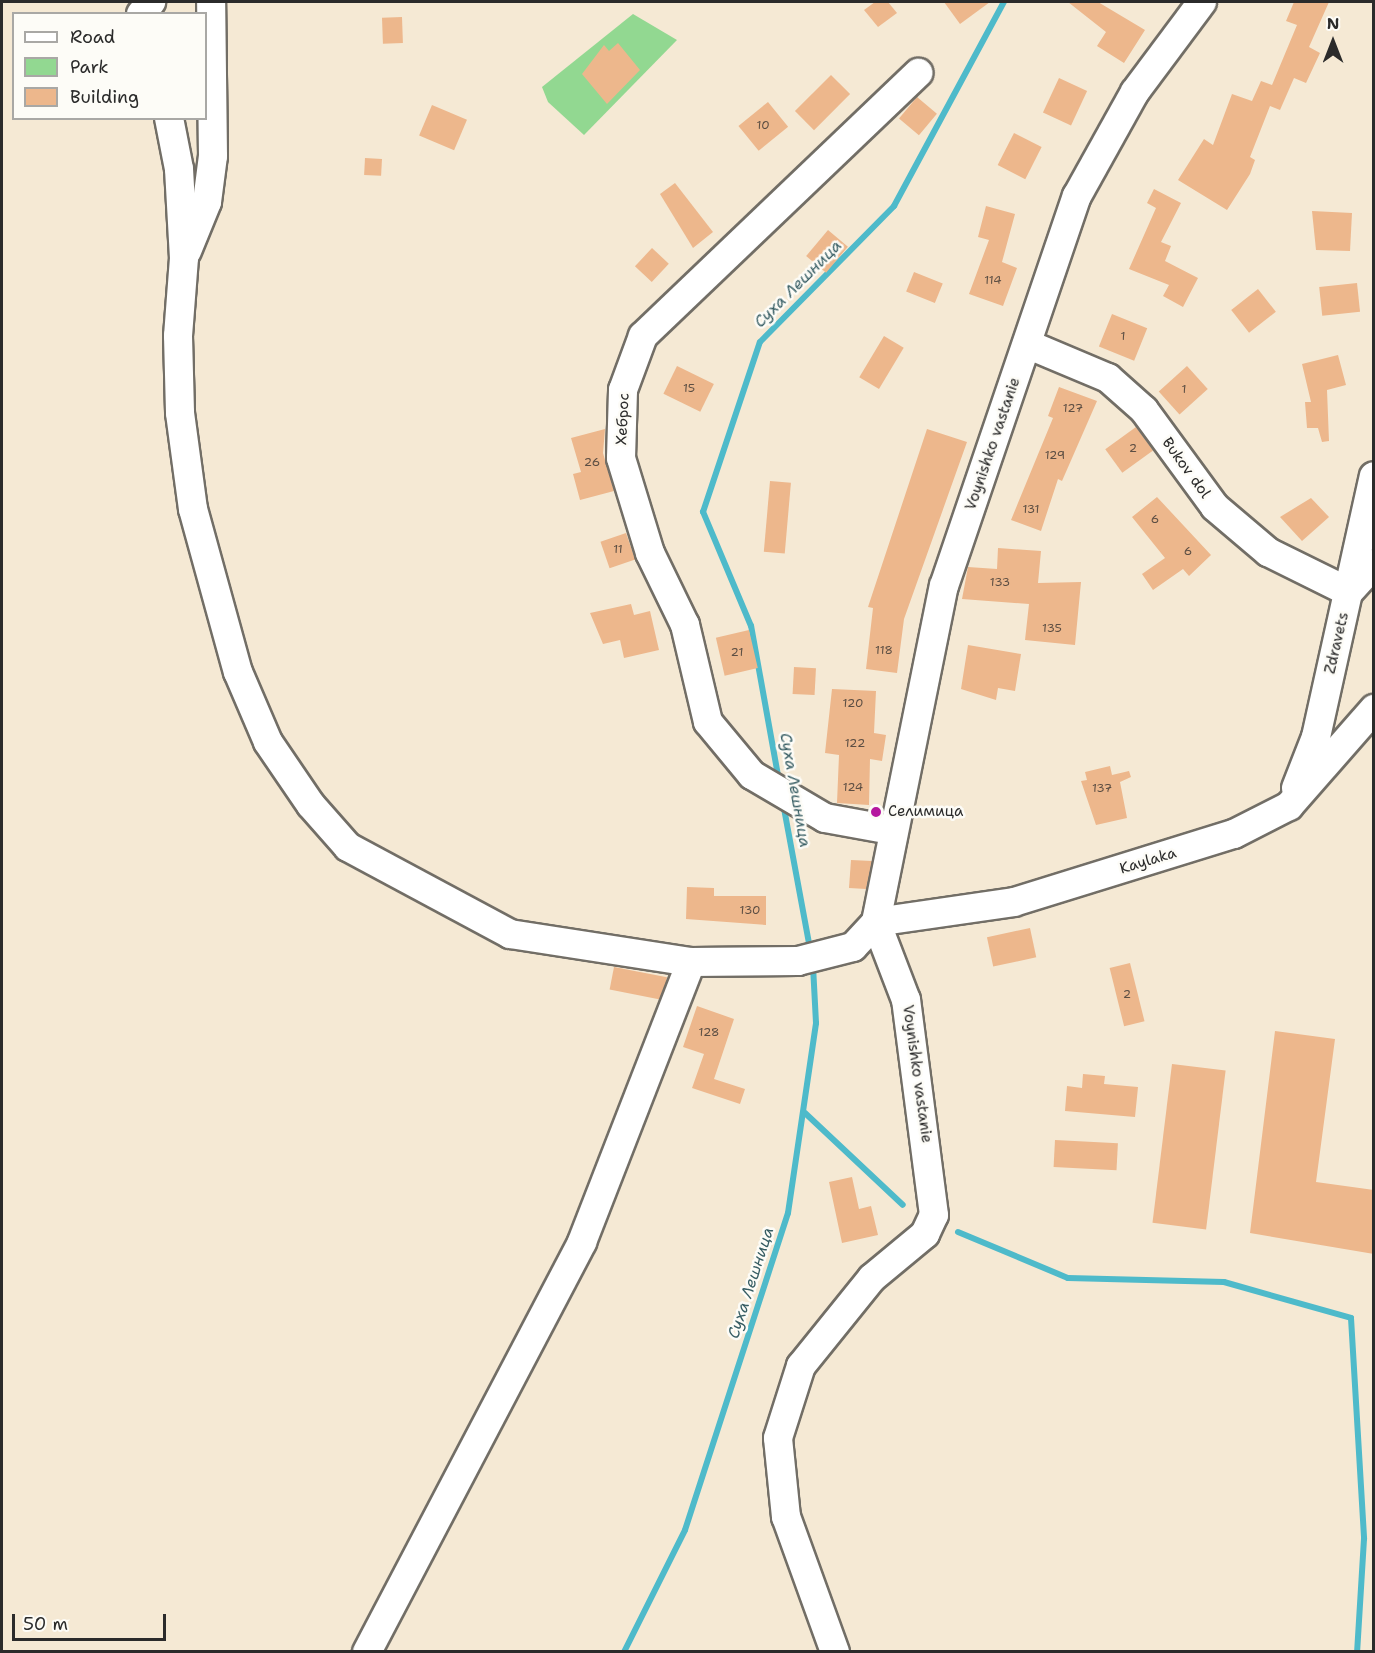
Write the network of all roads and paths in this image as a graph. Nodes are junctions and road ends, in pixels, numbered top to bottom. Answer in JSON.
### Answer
{"nodes":[{"id":1,"x":1202,"y":2,"type":"edge"},
{"id":2,"x":209,"y":3,"type":"edge"},
{"id":3,"x":207,"y":48,"type":"edge"},
{"id":4,"x":918,"y":73,"type":"dead end"},
{"id":5,"x":169,"y":120,"type":"edge"},
{"id":6,"x":184,"y":258,"type":"junction"},
{"id":7,"x":1027,"y":344,"type":"junction"},
{"id":8,"x":1374,"y":476,"type":"edge"},
{"id":9,"x":1374,"y":564,"type":"edge"},
{"id":10,"x":1349,"y":592,"type":"junction"},
{"id":11,"x":1374,"y":709,"type":"edge"},
{"id":12,"x":1289,"y":806,"type":"junction"},
{"id":13,"x":891,"y":830,"type":"junction"},
{"id":14,"x":876,"y":922,"type":"junction"},
{"id":15,"x":691,"y":962,"type":"junction"},
{"id":16,"x":366,"y":1652,"type":"edge"},
{"id":17,"x":835,"y":1652,"type":"edge"}],
"edges":[{"from":1,"to":7,"type":"street","name":"Voynishko vastanie"},
{"from":2,"to":3,"type":"street"},
{"from":3,"to":6,"type":"street"},
{"from":4,"to":13,"type":"street","name":"Хеброс"},
{"from":5,"to":6,"type":"street"},
{"from":6,"to":15,"type":"street"},
{"from":7,"to":10,"type":"street","name":"Bukov dol"},
{"from":7,"to":13,"type":"street","name":"Voynishko vastanie"},
{"from":8,"to":10,"type":"street","name":"Zdravets"},
{"from":9,"to":10,"type":"street"},
{"from":10,"to":12,"type":"street","name":"Zdravets"},
{"from":11,"to":12,"type":"street","name":"Kaylaka"},
{"from":12,"to":14,"type":"street","name":"Kaylaka"},
{"from":13,"to":14,"type":"street","name":"Voynishko vastanie"},
{"from":14,"to":15,"type":"street"},
{"from":14,"to":17,"type":"street","name":"Voynishko vastanie"},
{"from":15,"to":16,"type":"street"}]}
